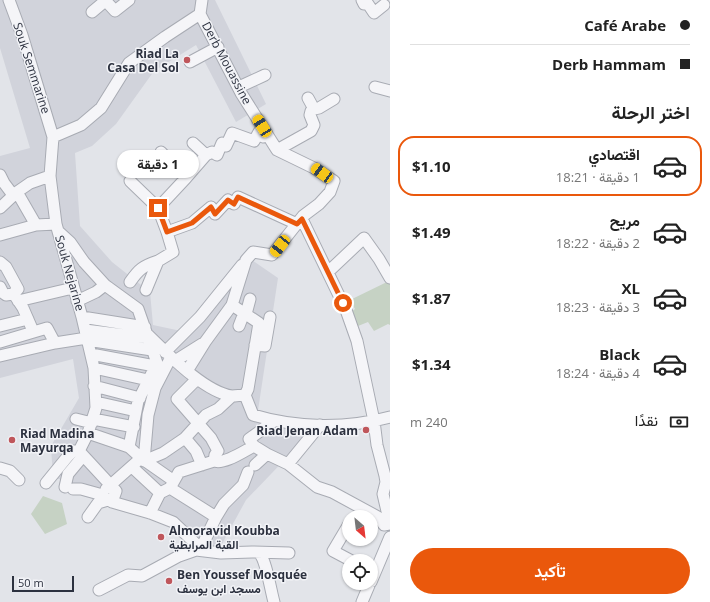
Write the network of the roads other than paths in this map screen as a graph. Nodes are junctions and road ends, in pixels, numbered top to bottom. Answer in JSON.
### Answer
{"nodes":[{"id":1,"x":9,"y":0,"type":"edge"},
{"id":2,"x":105,"y":0,"type":"edge"},
{"id":3,"x":129,"y":0,"type":"edge"},
{"id":4,"x":204,"y":0,"type":"edge"},
{"id":5,"x":362,"y":0,"type":"edge"},
{"id":6,"x":384,"y":5,"type":"dead end"},
{"id":7,"x":92,"y":12,"type":"dead end"},
{"id":8,"x":200,"y":14,"type":"junction"},
{"id":9,"x":218,"y":47,"type":"junction"},
{"id":10,"x":190,"y":62,"type":"dead end"},
{"id":11,"x":265,"y":75,"type":"dead end"},
{"id":12,"x":239,"y":87,"type":"junction"},
{"id":13,"x":375,"y":87,"type":"dead end"},
{"id":14,"x":390,"y":91,"type":"edge"},
{"id":15,"x":308,"y":98,"type":"dead end"},
{"id":16,"x":334,"y":99,"type":"dead end"},
{"id":17,"x":314,"y":109,"type":"junction"},
{"id":18,"x":267,"y":134,"type":"junction"},
{"id":19,"x":53,"y":137,"type":"junction"},
{"id":20,"x":193,"y":143,"type":"dead end"},
{"id":21,"x":277,"y":150,"type":"junction"},
{"id":22,"x":161,"y":152,"type":"dead end"},
{"id":23,"x":206,"y":155,"type":"junction"},
{"id":24,"x":0,"y":175,"type":"edge"},
{"id":25,"x":50,"y":176,"type":"junction"},
{"id":26,"x":186,"y":178,"type":"junction"},
{"id":27,"x":130,"y":181,"type":"dead end"},
{"id":28,"x":15,"y":194,"type":"junction"},
{"id":29,"x":0,"y":208,"type":"edge"},
{"id":30,"x":158,"y":208,"type":"junction"},
{"id":31,"x":299,"y":221,"type":"junction"},
{"id":32,"x":36,"y":225,"type":"junction"},
{"id":33,"x":57,"y":228,"type":"junction"},
{"id":34,"x":167,"y":232,"type":"junction"},
{"id":35,"x":0,"y":235,"type":"edge"},
{"id":36,"x":246,"y":260,"type":"junction"},
{"id":37,"x":158,"y":261,"type":"junction"},
{"id":38,"x":0,"y":262,"type":"edge"},
{"id":39,"x":84,"y":262,"type":"junction"},
{"id":40,"x":69,"y":271,"type":"junction"},
{"id":41,"x":328,"y":272,"type":"junction"},
{"id":42,"x":390,"y":278,"type":"edge"},
{"id":43,"x":130,"y":282,"type":"dead end"},
{"id":44,"x":105,"y":285,"type":"junction"},
{"id":45,"x":74,"y":288,"type":"junction"},
{"id":46,"x":0,"y":289,"type":"edge"},
{"id":47,"x":146,"y":290,"type":"dead end"},
{"id":48,"x":16,"y":297,"type":"junction"},
{"id":49,"x":250,"y":299,"type":"dead end"},
{"id":50,"x":77,"y":301,"type":"junction"},
{"id":51,"x":232,"y":305,"type":"junction"},
{"id":52,"x":245,"y":314,"type":"junction"},
{"id":53,"x":270,"y":316,"type":"dead end"},
{"id":54,"x":82,"y":317,"type":"junction"},
{"id":55,"x":28,"y":319,"type":"junction"},
{"id":56,"x":0,"y":326,"type":"edge"},
{"id":57,"x":239,"y":326,"type":"dead end"},
{"id":58,"x":33,"y":331,"type":"junction"},
{"id":59,"x":147,"y":333,"type":"junction"},
{"id":60,"x":120,"y":334,"type":"junction"},
{"id":61,"x":87,"y":336,"type":"junction"},
{"id":62,"x":0,"y":342,"type":"edge"},
{"id":63,"x":205,"y":342,"type":"junction"},
{"id":64,"x":55,"y":343,"type":"junction"},
{"id":65,"x":255,"y":345,"type":"junction"},
{"id":66,"x":152,"y":350,"type":"junction"},
{"id":67,"x":91,"y":354,"type":"junction"},
{"id":68,"x":0,"y":356,"type":"edge"},
{"id":69,"x":170,"y":356,"type":"junction"},
{"id":70,"x":116,"y":359,"type":"junction"},
{"id":71,"x":156,"y":364,"type":"junction"},
{"id":72,"x":94,"y":368,"type":"junction"},
{"id":73,"x":187,"y":371,"type":"junction"},
{"id":74,"x":197,"y":379,"type":"junction"},
{"id":75,"x":148,"y":380,"type":"junction"},
{"id":76,"x":94,"y":386,"type":"junction"},
{"id":77,"x":245,"y":395,"type":"junction"},
{"id":78,"x":232,"y":396,"type":"junction"},
{"id":79,"x":140,"y":398,"type":"junction"},
{"id":80,"x":136,"y":411,"type":"junction"},
{"id":81,"x":93,"y":417,"type":"junction"},
{"id":82,"x":390,"y":417,"type":"edge"},
{"id":83,"x":76,"y":419,"type":"dead end"},
{"id":84,"x":274,"y":421,"type":"junction"},
{"id":85,"x":374,"y":421,"type":"junction"},
{"id":86,"x":199,"y":424,"type":"junction"},
{"id":87,"x":320,"y":425,"type":"junction"},
{"id":88,"x":133,"y":430,"type":"junction"},
{"id":89,"x":146,"y":434,"type":"junction"},
{"id":90,"x":185,"y":438,"type":"junction"},
{"id":91,"x":129,"y":446,"type":"junction"},
{"id":92,"x":254,"y":446,"type":"junction"},
{"id":93,"x":81,"y":453,"type":"junction"},
{"id":94,"x":266,"y":454,"type":"junction"},
{"id":95,"x":142,"y":460,"type":"junction"},
{"id":96,"x":214,"y":461,"type":"junction"},
{"id":97,"x":288,"y":464,"type":"junction"},
{"id":98,"x":202,"y":465,"type":"junction"},
{"id":99,"x":132,"y":467,"type":"junction"},
{"id":100,"x":0,"y":468,"type":"edge"},
{"id":101,"x":19,"y":480,"type":"dead end"},
{"id":102,"x":46,"y":483,"type":"dead end"},
{"id":103,"x":111,"y":485,"type":"junction"},
{"id":104,"x":168,"y":487,"type":"junction"},
{"id":105,"x":106,"y":499,"type":"junction"},
{"id":106,"x":150,"y":513,"type":"junction"},
{"id":107,"x":88,"y":517,"type":"dead end"},
{"id":108,"x":216,"y":517,"type":"junction"},
{"id":109,"x":390,"y":524,"type":"edge"},
{"id":110,"x":342,"y":536,"type":"edge"},
{"id":111,"x":390,"y":538,"type":"edge"},
{"id":112,"x":196,"y":550,"type":"junction"},
{"id":113,"x":259,"y":553,"type":"junction"},
{"id":114,"x":289,"y":553,"type":"dead end"},
{"id":115,"x":342,"y":556,"type":"edge"},
{"id":116,"x":378,"y":566,"type":"edge"},
{"id":117,"x":99,"y":590,"type":"dead end"},
{"id":118,"x":367,"y":590,"type":"edge"},
{"id":119,"x":274,"y":602,"type":"edge"},
{"id":120,"x":362,"y":602,"type":"edge"}],
"edges":[{"from":1,"to":19,"type":"street","name":"Souk Semmarine"},
{"from":2,"to":3,"type":"street"},
{"from":2,"to":7,"type":"street"},
{"from":4,"to":8,"type":"street"},
{"from":5,"to":6,"type":"street"},
{"from":8,"to":9,"type":"street","name":"Derb Mouassine"},
{"from":8,"to":19,"type":"street"},
{"from":9,"to":10,"type":"street"},
{"from":9,"to":12,"type":"street","name":"Derb Mouassine"},
{"from":11,"to":12,"type":"street"},
{"from":12,"to":18,"type":"street","name":"Derb Mouassine"},
{"from":13,"to":14,"type":"street"},
{"from":15,"to":17,"type":"street"},
{"from":16,"to":17,"type":"street"},
{"from":17,"to":21,"type":"street"},
{"from":18,"to":21,"type":"street","name":"Derb Mouassine"},
{"from":18,"to":23,"type":"street"},
{"from":19,"to":25,"type":"street","name":"Souk Nejarine"},
{"from":20,"to":23,"type":"street"},
{"from":21,"to":31,"type":"street"},
{"from":22,"to":26,"type":"street"},
{"from":23,"to":26,"type":"street"},
{"from":24,"to":28,"type":"street"},
{"from":25,"to":28,"type":"street"},
{"from":25,"to":33,"type":"street","name":"Souk Nejarine"},
{"from":26,"to":30,"type":"street"},
{"from":27,"to":30,"type":"street"},
{"from":28,"to":29,"type":"street"},
{"from":28,"to":32,"type":"street"},
{"from":30,"to":34,"type":"street"},
{"from":31,"to":34,"type":"street"},
{"from":31,"to":36,"type":"street"},
{"from":31,"to":41,"type":"street"},
{"from":32,"to":33,"type":"street"},
{"from":32,"to":35,"type":"street"},
{"from":33,"to":39,"type":"street"},
{"from":33,"to":40,"type":"street","name":"Souk Nejarine"},
{"from":34,"to":37,"type":"street"},
{"from":36,"to":51,"type":"street"},
{"from":36,"to":69,"type":"street"},
{"from":37,"to":43,"type":"street"},
{"from":37,"to":47,"type":"street"},
{"from":38,"to":48,"type":"street"},
{"from":39,"to":40,"type":"street"},
{"from":39,"to":44,"type":"street"},
{"from":40,"to":45,"type":"street","name":"Souk Nejarine"},
{"from":41,"to":42,"type":"street"},
{"from":41,"to":85,"type":"street"},
{"from":44,"to":50,"type":"street"},
{"from":44,"to":59,"type":"street"},
{"from":45,"to":48,"type":"street"},
{"from":45,"to":50,"type":"street","name":"Souk Nejarine"},
{"from":46,"to":48,"type":"street"},
{"from":48,"to":55,"type":"street"},
{"from":49,"to":52,"type":"street"},
{"from":50,"to":54,"type":"street","name":"Souk Nejarine"},
{"from":51,"to":52,"type":"street"},
{"from":51,"to":63,"type":"street"},
{"from":52,"to":57,"type":"street"},
{"from":52,"to":65,"type":"street"},
{"from":53,"to":65,"type":"street"},
{"from":54,"to":60,"type":"street"},
{"from":54,"to":61,"type":"street","name":"Souk Nejarine"},
{"from":55,"to":56,"type":"street"},
{"from":55,"to":58,"type":"street"},
{"from":58,"to":62,"type":"street"},
{"from":58,"to":64,"type":"street"},
{"from":59,"to":60,"type":"street"},
{"from":59,"to":66,"type":"street"},
{"from":59,"to":69,"type":"street"},
{"from":60,"to":61,"type":"street"},
{"from":60,"to":66,"type":"street"},
{"from":60,"to":70,"type":"street"},
{"from":61,"to":64,"type":"street"},
{"from":61,"to":67,"type":"street","name":"Souk Nejarine"},
{"from":63,"to":69,"type":"street"},
{"from":63,"to":73,"type":"street"},
{"from":64,"to":68,"type":"street"},
{"from":65,"to":77,"type":"street"},
{"from":66,"to":71,"type":"street"},
{"from":67,"to":70,"type":"street"},
{"from":67,"to":72,"type":"street","name":"Souk Nejarine"},
{"from":69,"to":73,"type":"street"},
{"from":69,"to":89,"type":"street"},
{"from":70,"to":71,"type":"street"},
{"from":71,"to":75,"type":"street"},
{"from":72,"to":75,"type":"street"},
{"from":72,"to":76,"type":"street","name":"Souk Nejarine"},
{"from":73,"to":74,"type":"street"},
{"from":74,"to":78,"type":"street"},
{"from":74,"to":86,"type":"street"},
{"from":75,"to":79,"type":"street"},
{"from":76,"to":79,"type":"street"},
{"from":76,"to":81,"type":"street","name":"Souk Nejarine"},
{"from":77,"to":78,"type":"street"},
{"from":77,"to":84,"type":"street"},
{"from":78,"to":86,"type":"street"},
{"from":79,"to":80,"type":"street"},
{"from":80,"to":81,"type":"street"},
{"from":80,"to":88,"type":"street"},
{"from":81,"to":83,"type":"street"},
{"from":81,"to":88,"type":"street"},
{"from":81,"to":91,"type":"street"},
{"from":81,"to":93,"type":"street"},
{"from":82,"to":85,"type":"street"},
{"from":84,"to":87,"type":"street"},
{"from":84,"to":92,"type":"street"},
{"from":85,"to":87,"type":"street"},
{"from":85,"to":109,"type":"street"},
{"from":86,"to":90,"type":"street"},
{"from":86,"to":96,"type":"street"},
{"from":87,"to":97,"type":"street"},
{"from":88,"to":89,"type":"street"},
{"from":88,"to":91,"type":"street"},
{"from":89,"to":95,"type":"street"},
{"from":90,"to":95,"type":"street"},
{"from":90,"to":98,"type":"street"},
{"from":91,"to":95,"type":"street"},
{"from":92,"to":94,"type":"street"},
{"from":92,"to":96,"type":"street"},
{"from":93,"to":102,"type":"street"},
{"from":93,"to":103,"type":"street"},
{"from":93,"to":105,"type":"street"},
{"from":94,"to":97,"type":"street"},
{"from":94,"to":108,"type":"street"},
{"from":95,"to":99,"type":"street"},
{"from":95,"to":104,"type":"street"},
{"from":96,"to":98,"type":"street"},
{"from":97,"to":109,"type":"street"},
{"from":98,"to":104,"type":"street"},
{"from":99,"to":103,"type":"street"},
{"from":99,"to":104,"type":"street"},
{"from":100,"to":101,"type":"street"},
{"from":103,"to":105,"type":"street"},
{"from":104,"to":106,"type":"street"},
{"from":104,"to":108,"type":"street"},
{"from":105,"to":106,"type":"street"},
{"from":105,"to":107,"type":"street"},
{"from":106,"to":112,"type":"street"},
{"from":108,"to":112,"type":"street"},
{"from":110,"to":115,"type":"street"},
{"from":111,"to":116,"type":"street"},
{"from":112,"to":113,"type":"street"},
{"from":112,"to":117,"type":"street"},
{"from":113,"to":114,"type":"street"},
{"from":113,"to":119,"type":"street"},
{"from":118,"to":120,"type":"street"}]}
